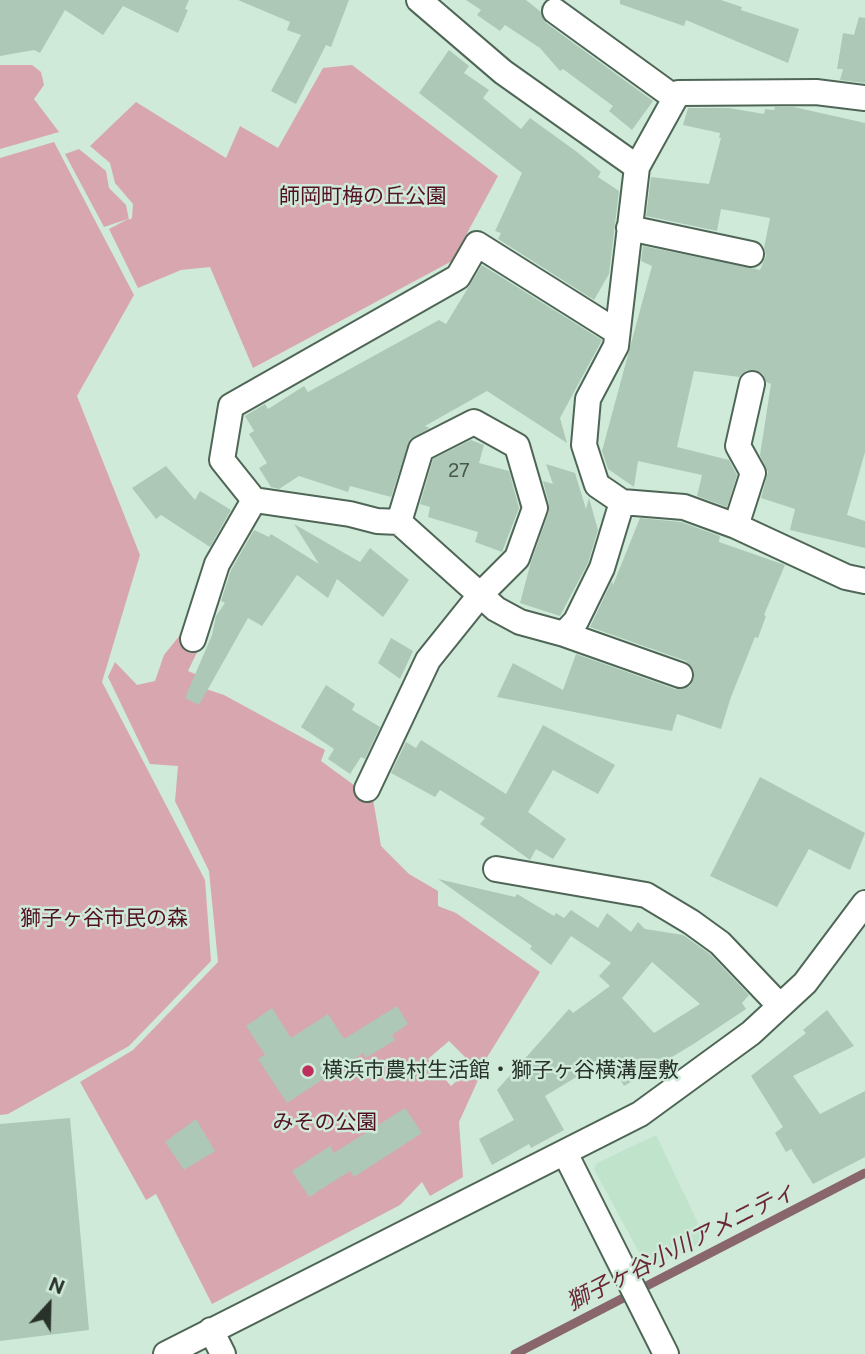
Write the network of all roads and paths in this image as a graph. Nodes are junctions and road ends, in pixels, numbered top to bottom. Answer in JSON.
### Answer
{"nodes":[{"id":1,"x":419,"y":0,"type":"edge"},
{"id":2,"x":555,"y":11,"type":"dead end"},
{"id":3,"x":675,"y":98,"type":"junction"},
{"id":4,"x":865,"y":98,"type":"edge"},
{"id":5,"x":636,"y":167,"type":"junction"},
{"id":6,"x":629,"y":228,"type":"junction"},
{"id":7,"x":751,"y":254,"type":"dead end"},
{"id":8,"x":617,"y":332,"type":"junction"},
{"id":9,"x":752,"y":384,"type":"dead end"},
{"id":10,"x":254,"y":500,"type":"junction"},
{"id":11,"x":622,"y":502,"type":"junction"},
{"id":12,"x":399,"y":522,"type":"junction"},
{"id":13,"x":736,"y":526,"type":"junction"},
{"id":14,"x":865,"y":581,"type":"edge"},
{"id":15,"x":481,"y":594,"type":"junction"},
{"id":16,"x":564,"y":634,"type":"junction"},
{"id":17,"x":192,"y":639,"type":"dead end"},
{"id":18,"x":680,"y":675,"type":"dead end"},
{"id":19,"x":368,"y":789,"type":"dead end"},
{"id":20,"x":496,"y":869,"type":"dead end"},
{"id":21,"x":863,"y":913,"type":"edge"},
{"id":22,"x":780,"y":1006,"type":"junction"},
{"id":23,"x":565,"y":1153,"type":"junction"},
{"id":24,"x":211,"y":1330,"type":"junction"},
{"id":25,"x":166,"y":1354,"type":"edge"},
{"id":26,"x":223,"y":1354,"type":"edge"},
{"id":27,"x":666,"y":1354,"type":"edge"}],
"edges":[{"from":1,"to":5,"type":"street"},
{"from":2,"to":3,"type":"street"},
{"from":3,"to":4,"type":"street"},
{"from":3,"to":5,"type":"street"},
{"from":5,"to":6,"type":"street"},
{"from":6,"to":7,"type":"street"},
{"from":6,"to":8,"type":"street"},
{"from":8,"to":10,"type":"street"},
{"from":8,"to":11,"type":"street"},
{"from":9,"to":13,"type":"street"},
{"from":10,"to":12,"type":"street"},
{"from":10,"to":17,"type":"street"},
{"from":11,"to":13,"type":"street"},
{"from":11,"to":16,"type":"street"},
{"from":12,"to":15,"type":"street"},
{"from":12,"to":15,"type":"street"},
{"from":13,"to":14,"type":"street"},
{"from":15,"to":16,"type":"street"},
{"from":15,"to":19,"type":"street"},
{"from":16,"to":18,"type":"street"},
{"from":20,"to":22,"type":"street"},
{"from":21,"to":22,"type":"street"},
{"from":22,"to":23,"type":"street"},
{"from":23,"to":24,"type":"street"},
{"from":23,"to":27,"type":"street"},
{"from":24,"to":25,"type":"street"},
{"from":24,"to":26,"type":"street"}]}
